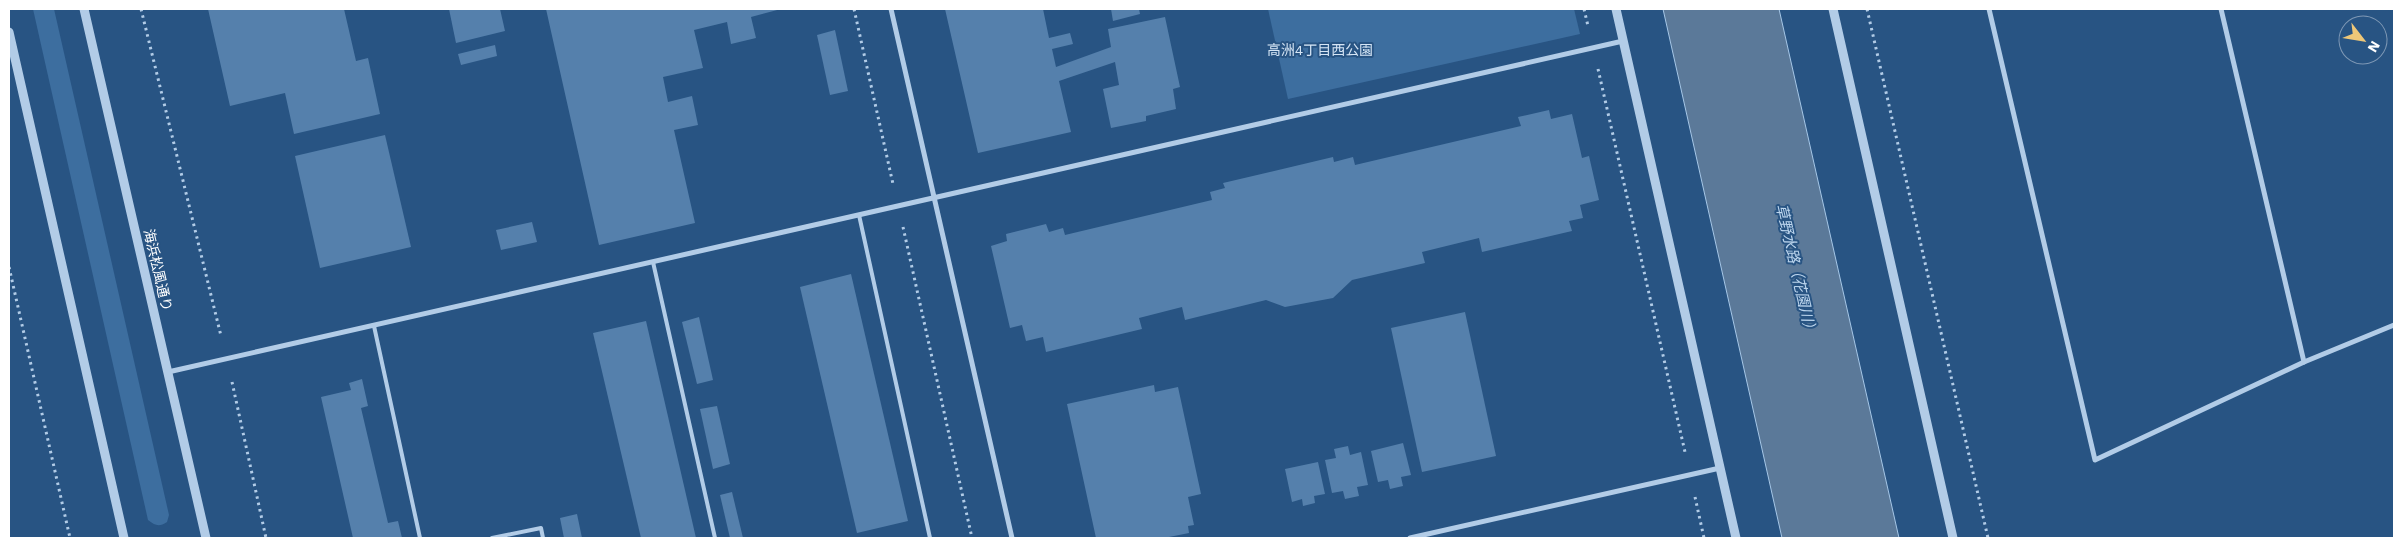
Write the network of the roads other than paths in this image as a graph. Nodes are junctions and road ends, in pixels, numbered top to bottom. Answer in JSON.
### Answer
{"nodes":[{"id":1,"x":84,"y":9,"type":"edge"},
{"id":2,"x":891,"y":9,"type":"edge"},
{"id":3,"x":1616,"y":9,"type":"edge"},
{"id":4,"x":1833,"y":9,"type":"edge"},
{"id":5,"x":1989,"y":9,"type":"edge"},
{"id":6,"x":2222,"y":9,"type":"edge"},
{"id":7,"x":9,"y":32,"type":"edge"},
{"id":8,"x":1623,"y":41,"type":"junction"},
{"id":9,"x":934,"y":198,"type":"junction"},
{"id":10,"x":858,"y":215,"type":"junction"},
{"id":11,"x":653,"y":262,"type":"junction"},
{"id":12,"x":2394,"y":325,"type":"edge"},
{"id":13,"x":374,"y":326,"type":"junction"},
{"id":14,"x":2304,"y":362,"type":"junction"},
{"id":15,"x":168,"y":372,"type":"junction"},
{"id":16,"x":1720,"y":468,"type":"junction"},
{"id":17,"x":124,"y":538,"type":"edge"},
{"id":18,"x":206,"y":538,"type":"edge"},
{"id":19,"x":420,"y":538,"type":"edge"},
{"id":20,"x":492,"y":538,"type":"edge"},
{"id":21,"x":543,"y":538,"type":"edge"},
{"id":22,"x":715,"y":538,"type":"edge"},
{"id":23,"x":930,"y":538,"type":"edge"},
{"id":24,"x":1012,"y":538,"type":"edge"},
{"id":25,"x":1410,"y":538,"type":"edge"},
{"id":26,"x":1736,"y":538,"type":"edge"},
{"id":27,"x":1953,"y":538,"type":"edge"}],
"edges":[{"from":1,"to":15,"type":"street","name":"海浜松風通り"},
{"from":2,"to":9,"type":"street"},
{"from":3,"to":8,"type":"street"},
{"from":4,"to":27,"type":"street"},
{"from":5,"to":14,"type":"street"},
{"from":6,"to":14,"type":"street"},
{"from":7,"to":17,"type":"street"},
{"from":8,"to":9,"type":"street"},
{"from":8,"to":16,"type":"street"},
{"from":9,"to":10,"type":"street"},
{"from":9,"to":24,"type":"street"},
{"from":10,"to":11,"type":"street"},
{"from":10,"to":23,"type":"lane"},
{"from":11,"to":13,"type":"street"},
{"from":11,"to":22,"type":"lane"},
{"from":12,"to":14,"type":"street"},
{"from":13,"to":15,"type":"street"},
{"from":13,"to":19,"type":"lane"},
{"from":15,"to":18,"type":"street","name":"海浜松風通り"},
{"from":16,"to":25,"type":"street"},
{"from":16,"to":26,"type":"street"},
{"from":20,"to":21,"type":"lane"}]}
